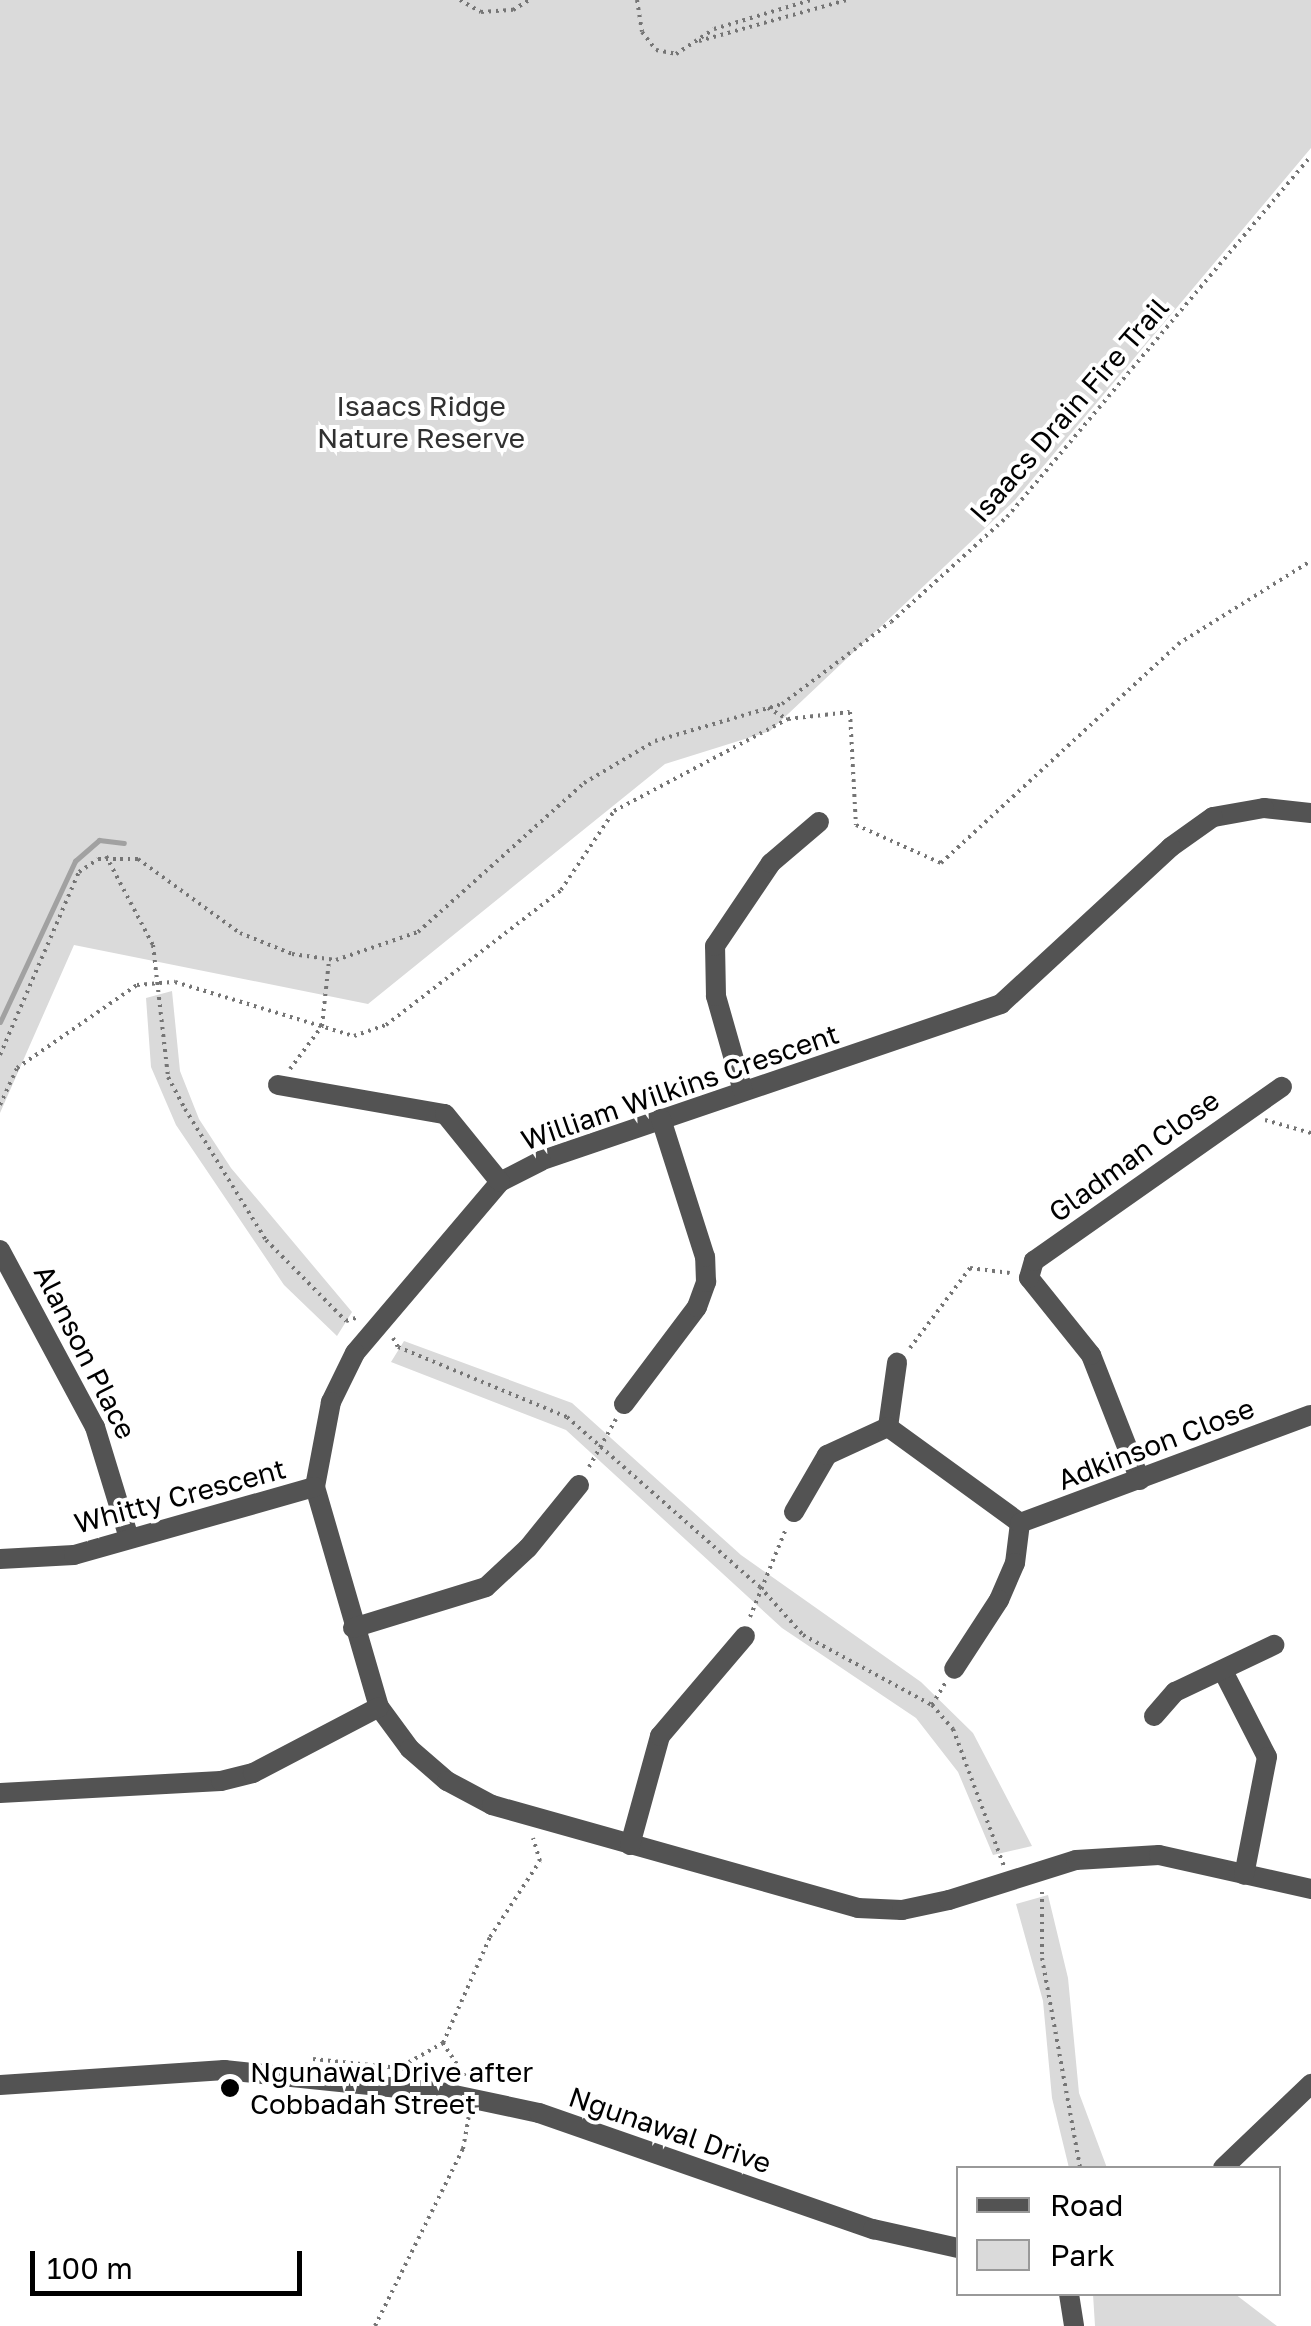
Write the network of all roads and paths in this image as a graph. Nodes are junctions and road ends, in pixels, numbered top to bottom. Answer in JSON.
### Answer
{"nodes":[{"id":1,"x":460,"y":0,"type":"edge"},
{"id":2,"x":529,"y":0,"type":"edge"},
{"id":3,"x":637,"y":0,"type":"edge"},
{"id":4,"x":812,"y":0,"type":"edge"},
{"id":5,"x":847,"y":0,"type":"edge"},
{"id":6,"x":700,"y":41,"type":"junction"},
{"id":7,"x":1311,"y":156,"type":"edge"},
{"id":8,"x":1311,"y":561,"type":"edge"},
{"id":9,"x":768,"y":708,"type":"junction"},
{"id":10,"x":788,"y":720,"type":"junction"},
{"id":11,"x":1311,"y":813,"type":"edge"},
{"id":12,"x":819,"y":822,"type":"dead end"},
{"id":13,"x":106,"y":856,"type":"junction"},
{"id":14,"x":329,"y":960,"type":"junction"},
{"id":15,"x":160,"y":983,"type":"junction"},
{"id":16,"x":322,"y":1026,"type":"junction"},
{"id":17,"x":0,"y":1055,"type":"edge"},
{"id":18,"x":278,"y":1086,"type":"joint"},
{"id":19,"x":1282,"y":1087,"type":"dead end"},
{"id":20,"x":743,"y":1091,"type":"junction"},
{"id":21,"x":0,"y":1105,"type":"edge"},
{"id":22,"x":1242,"y":1112,"type":"junction"},
{"id":23,"x":661,"y":1120,"type":"junction"},
{"id":24,"x":1311,"y":1132,"type":"edge"},
{"id":25,"x":500,"y":1182,"type":"junction"},
{"id":26,"x":0,"y":1250,"type":"edge"},
{"id":27,"x":1021,"y":1276,"type":"junction"},
{"id":28,"x":384,"y":1330,"type":"junction"},
{"id":29,"x":898,"y":1364,"type":"joint"},
{"id":30,"x":624,"y":1404,"type":"joint"},
{"id":31,"x":1311,"y":1414,"type":"edge"},
{"id":32,"x":888,"y":1426,"type":"junction"},
{"id":33,"x":601,"y":1445,"type":"junction"},
{"id":34,"x":1140,"y":1480,"type":"junction"},
{"id":35,"x":579,"y":1484,"type":"joint"},
{"id":36,"x":315,"y":1487,"type":"junction"},
{"id":37,"x":794,"y":1512,"type":"joint"},
{"id":38,"x":1020,"y":1524,"type":"junction"},
{"id":39,"x":129,"y":1538,"type":"junction"},
{"id":40,"x":0,"y":1559,"type":"edge"},
{"id":41,"x":760,"y":1586,"type":"junction"},
{"id":42,"x":352,"y":1628,"type":"junction"},
{"id":43,"x":744,"y":1636,"type":"joint"},
{"id":44,"x":1274,"y":1645,"type":"dead end"},
{"id":45,"x":954,"y":1669,"type":"joint"},
{"id":46,"x":1224,"y":1672,"type":"junction"},
{"id":47,"x":932,"y":1704,"type":"junction"},
{"id":48,"x":379,"y":1707,"type":"junction"},
{"id":49,"x":1154,"y":1716,"type":"dead end"},
{"id":50,"x":0,"y":1793,"type":"edge"},
{"id":51,"x":630,"y":1844,"type":"junction"},
{"id":52,"x":1021,"y":1874,"type":"junction"},
{"id":53,"x":1244,"y":1874,"type":"junction"},
{"id":54,"x":990,"y":1875,"type":"dead end"},
{"id":55,"x":1311,"y":1889,"type":"edge"},
{"id":56,"x":444,"y":2043,"type":"dead end"},
{"id":57,"x":402,"y":2066,"type":"dead end"},
{"id":58,"x":1311,"y":2084,"type":"edge"},
{"id":59,"x":0,"y":2085,"type":"edge"},
{"id":60,"x":1080,"y":2166,"type":"edge"},
{"id":61,"x":1224,"y":2166,"type":"edge"},
{"id":62,"x":956,"y":2248,"type":"edge"},
{"id":63,"x":1069,"y":2296,"type":"edge"},
{"id":64,"x":1074,"y":2326,"type":"edge"}],
"edges":[{"from":1,"to":2,"type":"path"},
{"from":3,"to":6,"type":"path"},
{"from":4,"to":6,"type":"path"},
{"from":5,"to":6,"type":"path"},
{"from":7,"to":9,"type":"path","name":"Isaacs Drain Fire Trail"},
{"from":8,"to":10,"type":"path"},
{"from":9,"to":10,"type":"path"},
{"from":9,"to":14,"type":"path","name":"Isaacs Drain Fire Trail"},
{"from":10,"to":16,"type":"path"},
{"from":11,"to":20,"type":"street","name":"William Wilkins Crescent"},
{"from":12,"to":20,"type":"street"},
{"from":13,"to":14,"type":"path","name":"Isaacs Drain Fire Trail"},
{"from":13,"to":15,"type":"path"},
{"from":13,"to":17,"type":"path"},
{"from":14,"to":16,"type":"path"},
{"from":15,"to":16,"type":"path"},
{"from":15,"to":21,"type":"path"},
{"from":15,"to":28,"type":"path"},
{"from":16,"to":18,"type":"path"},
{"from":18,"to":25,"type":"street"},
{"from":19,"to":22,"type":"street","name":"Gladman Close"},
{"from":20,"to":23,"type":"street","name":"William Wilkins Crescent"},
{"from":22,"to":24,"type":"path"},
{"from":22,"to":27,"type":"street","name":"Gladman Close"},
{"from":23,"to":25,"type":"street","name":"William Wilkins Crescent"},
{"from":23,"to":30,"type":"street"},
{"from":25,"to":28,"type":"street","name":"William Wilkins Crescent"},
{"from":26,"to":39,"type":"street","name":"Alanson Place"},
{"from":27,"to":29,"type":"path"},
{"from":27,"to":34,"type":"street"},
{"from":28,"to":33,"type":"path"},
{"from":28,"to":36,"type":"street","name":"William Wilkins Crescent"},
{"from":29,"to":32,"type":"street"},
{"from":30,"to":33,"type":"path"},
{"from":31,"to":34,"type":"street","name":"Adkinson Close"},
{"from":32,"to":37,"type":"street"},
{"from":32,"to":38,"type":"street"},
{"from":33,"to":35,"type":"path"},
{"from":33,"to":41,"type":"path"},
{"from":34,"to":38,"type":"street","name":"Adkinson Close"},
{"from":35,"to":42,"type":"street"},
{"from":36,"to":39,"type":"street","name":"Whitty Crescent"},
{"from":36,"to":42,"type":"street","name":"William Wilkins Crescent"},
{"from":37,"to":41,"type":"path"},
{"from":38,"to":45,"type":"street"},
{"from":39,"to":40,"type":"street","name":"Whitty Crescent"},
{"from":41,"to":43,"type":"path"},
{"from":41,"to":47,"type":"path"},
{"from":42,"to":48,"type":"street","name":"William Wilkins Crescent"},
{"from":43,"to":51,"type":"street"},
{"from":44,"to":46,"type":"street"},
{"from":45,"to":47,"type":"path"},
{"from":46,"to":49,"type":"street"},
{"from":46,"to":53,"type":"street"},
{"from":47,"to":52,"type":"path"},
{"from":48,"to":50,"type":"street"},
{"from":48,"to":51,"type":"street","name":"William Wilkins Crescent"},
{"from":51,"to":52,"type":"street","name":"William Wilkins Crescent"},
{"from":52,"to":53,"type":"street","name":"William Wilkins Crescent"},
{"from":52,"to":54,"type":"path"},
{"from":52,"to":60,"type":"path"},
{"from":53,"to":55,"type":"street","name":"William Wilkins Crescent"},
{"from":56,"to":57,"type":"path"},
{"from":58,"to":61,"type":"street"},
{"from":59,"to":62,"type":"street","name":"Ngunawal Drive"},
{"from":63,"to":64,"type":"street"}]}
